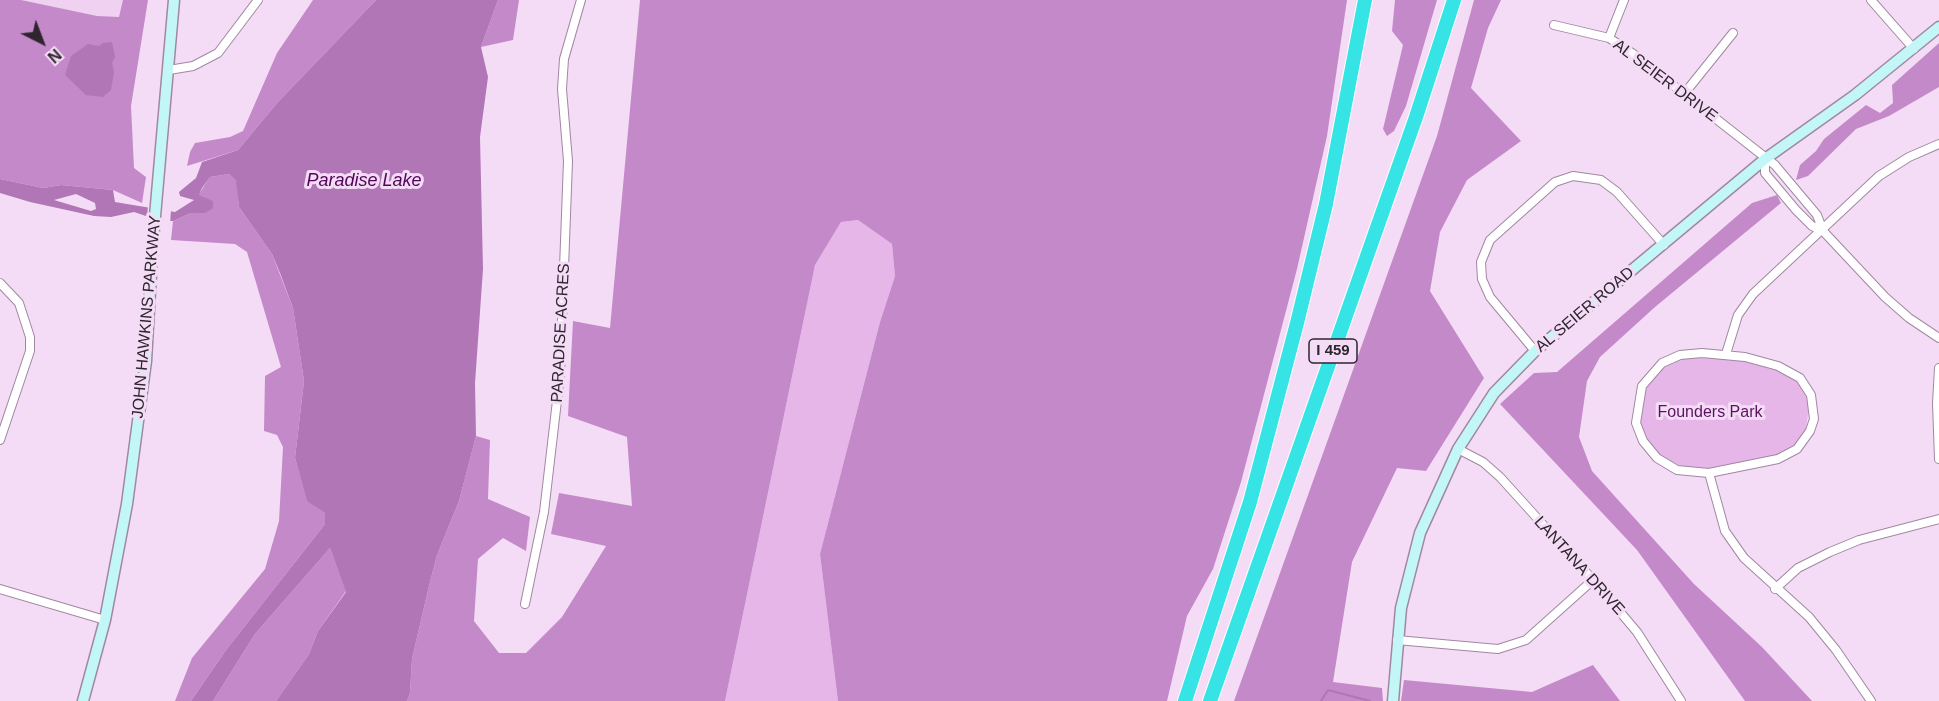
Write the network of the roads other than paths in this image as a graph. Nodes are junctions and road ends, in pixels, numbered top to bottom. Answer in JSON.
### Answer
{"nodes":[{"id":1,"x":174,"y":0,"type":"edge"},
{"id":2,"x":258,"y":0,"type":"edge"},
{"id":3,"x":581,"y":0,"type":"edge"},
{"id":4,"x":1365,"y":0,"type":"edge"},
{"id":5,"x":1454,"y":0,"type":"edge"},
{"id":6,"x":1623,"y":0,"type":"edge"},
{"id":7,"x":1871,"y":0,"type":"edge"},
{"id":8,"x":1554,"y":25,"type":"dead end"},
{"id":9,"x":1939,"y":27,"type":"edge"},
{"id":10,"x":1734,"y":33,"type":"dead end"},
{"id":11,"x":1609,"y":38,"type":"junction"},
{"id":12,"x":1914,"y":49,"type":"junction"},
{"id":13,"x":169,"y":70,"type":"junction"},
{"id":14,"x":1684,"y":94,"type":"junction"},
{"id":15,"x":1939,"y":144,"type":"edge"},
{"id":16,"x":1765,"y":159,"type":"junction"},
{"id":17,"x":1823,"y":231,"type":"junction"},
{"id":18,"x":1664,"y":245,"type":"junction"},
{"id":19,"x":0,"y":283,"type":"edge"},
{"id":20,"x":1939,"y":338,"type":"edge"},
{"id":21,"x":1536,"y":351,"type":"junction"},
{"id":22,"x":1726,"y":354,"type":"junction"},
{"id":23,"x":1939,"y":368,"type":"edge"},
{"id":24,"x":0,"y":440,"type":"edge"},
{"id":25,"x":1458,"y":449,"type":"junction"},
{"id":26,"x":1939,"y":459,"type":"edge"},
{"id":27,"x":1709,"y":473,"type":"junction"},
{"id":28,"x":1939,"y":519,"type":"edge"},
{"id":29,"x":1593,"y":580,"type":"junction"},
{"id":30,"x":0,"y":589,"type":"edge"},
{"id":31,"x":1775,"y":589,"type":"junction"},
{"id":32,"x":525,"y":604,"type":"dead end"},
{"id":33,"x":105,"y":620,"type":"junction"},
{"id":34,"x":1397,"y":640,"type":"junction"},
{"id":35,"x":83,"y":701,"type":"edge"},
{"id":36,"x":1185,"y":701,"type":"edge"},
{"id":37,"x":1210,"y":701,"type":"edge"},
{"id":38,"x":1393,"y":701,"type":"edge"},
{"id":39,"x":1681,"y":701,"type":"edge"},
{"id":40,"x":1871,"y":701,"type":"edge"}],
"edges":[{"from":1,"to":13,"type":"street","name":"JOHN HAWKINS PARKWAY"},
{"from":2,"to":13,"type":"street"},
{"from":3,"to":32,"type":"street","name":"PARADISE ACRES"},
{"from":4,"to":36,"type":"highway","number":"I 459"},
{"from":5,"to":37,"type":"highway","number":"I 459"},
{"from":6,"to":11,"type":"street"},
{"from":7,"to":12,"type":"street"},
{"from":8,"to":11,"type":"street","name":"AL SEIER DRIVE"},
{"from":9,"to":12,"type":"street","name":"AL SEIER ROAD"},
{"from":10,"to":14,"type":"street"},
{"from":11,"to":14,"type":"street","name":"AL SEIER DRIVE"},
{"from":12,"to":16,"type":"street","name":"AL SEIER ROAD"},
{"from":13,"to":33,"type":"street","name":"JOHN HAWKINS PARKWAY"},
{"from":14,"to":16,"type":"street","name":"AL SEIER DRIVE"},
{"from":15,"to":17,"type":"street"},
{"from":16,"to":17,"type":"street","name":"AL SEIER DRIVE"},
{"from":16,"to":17,"type":"street"},
{"from":16,"to":18,"type":"street","name":"AL SEIER ROAD"},
{"from":17,"to":20,"type":"street"},
{"from":17,"to":22,"type":"street"},
{"from":18,"to":21,"type":"street","name":"AL SEIER ROAD"},
{"from":18,"to":21,"type":"street"},
{"from":19,"to":24,"type":"street"},
{"from":21,"to":25,"type":"street","name":"AL SEIER ROAD"},
{"from":22,"to":27,"type":"street"},
{"from":22,"to":27,"type":"street"},
{"from":23,"to":26,"type":"street"},
{"from":25,"to":29,"type":"street","name":"LANTANA DRIVE"},
{"from":25,"to":34,"type":"street","name":"AL SEIER ROAD"},
{"from":27,"to":31,"type":"street"},
{"from":28,"to":31,"type":"street"},
{"from":29,"to":34,"type":"street"},
{"from":29,"to":39,"type":"street","name":"LANTANA DRIVE"},
{"from":30,"to":33,"type":"street"},
{"from":31,"to":40,"type":"street"},
{"from":33,"to":35,"type":"street","name":"JOHN HAWKINS PARKWAY"},
{"from":34,"to":38,"type":"street","name":"AL SEIER ROAD"}]}
